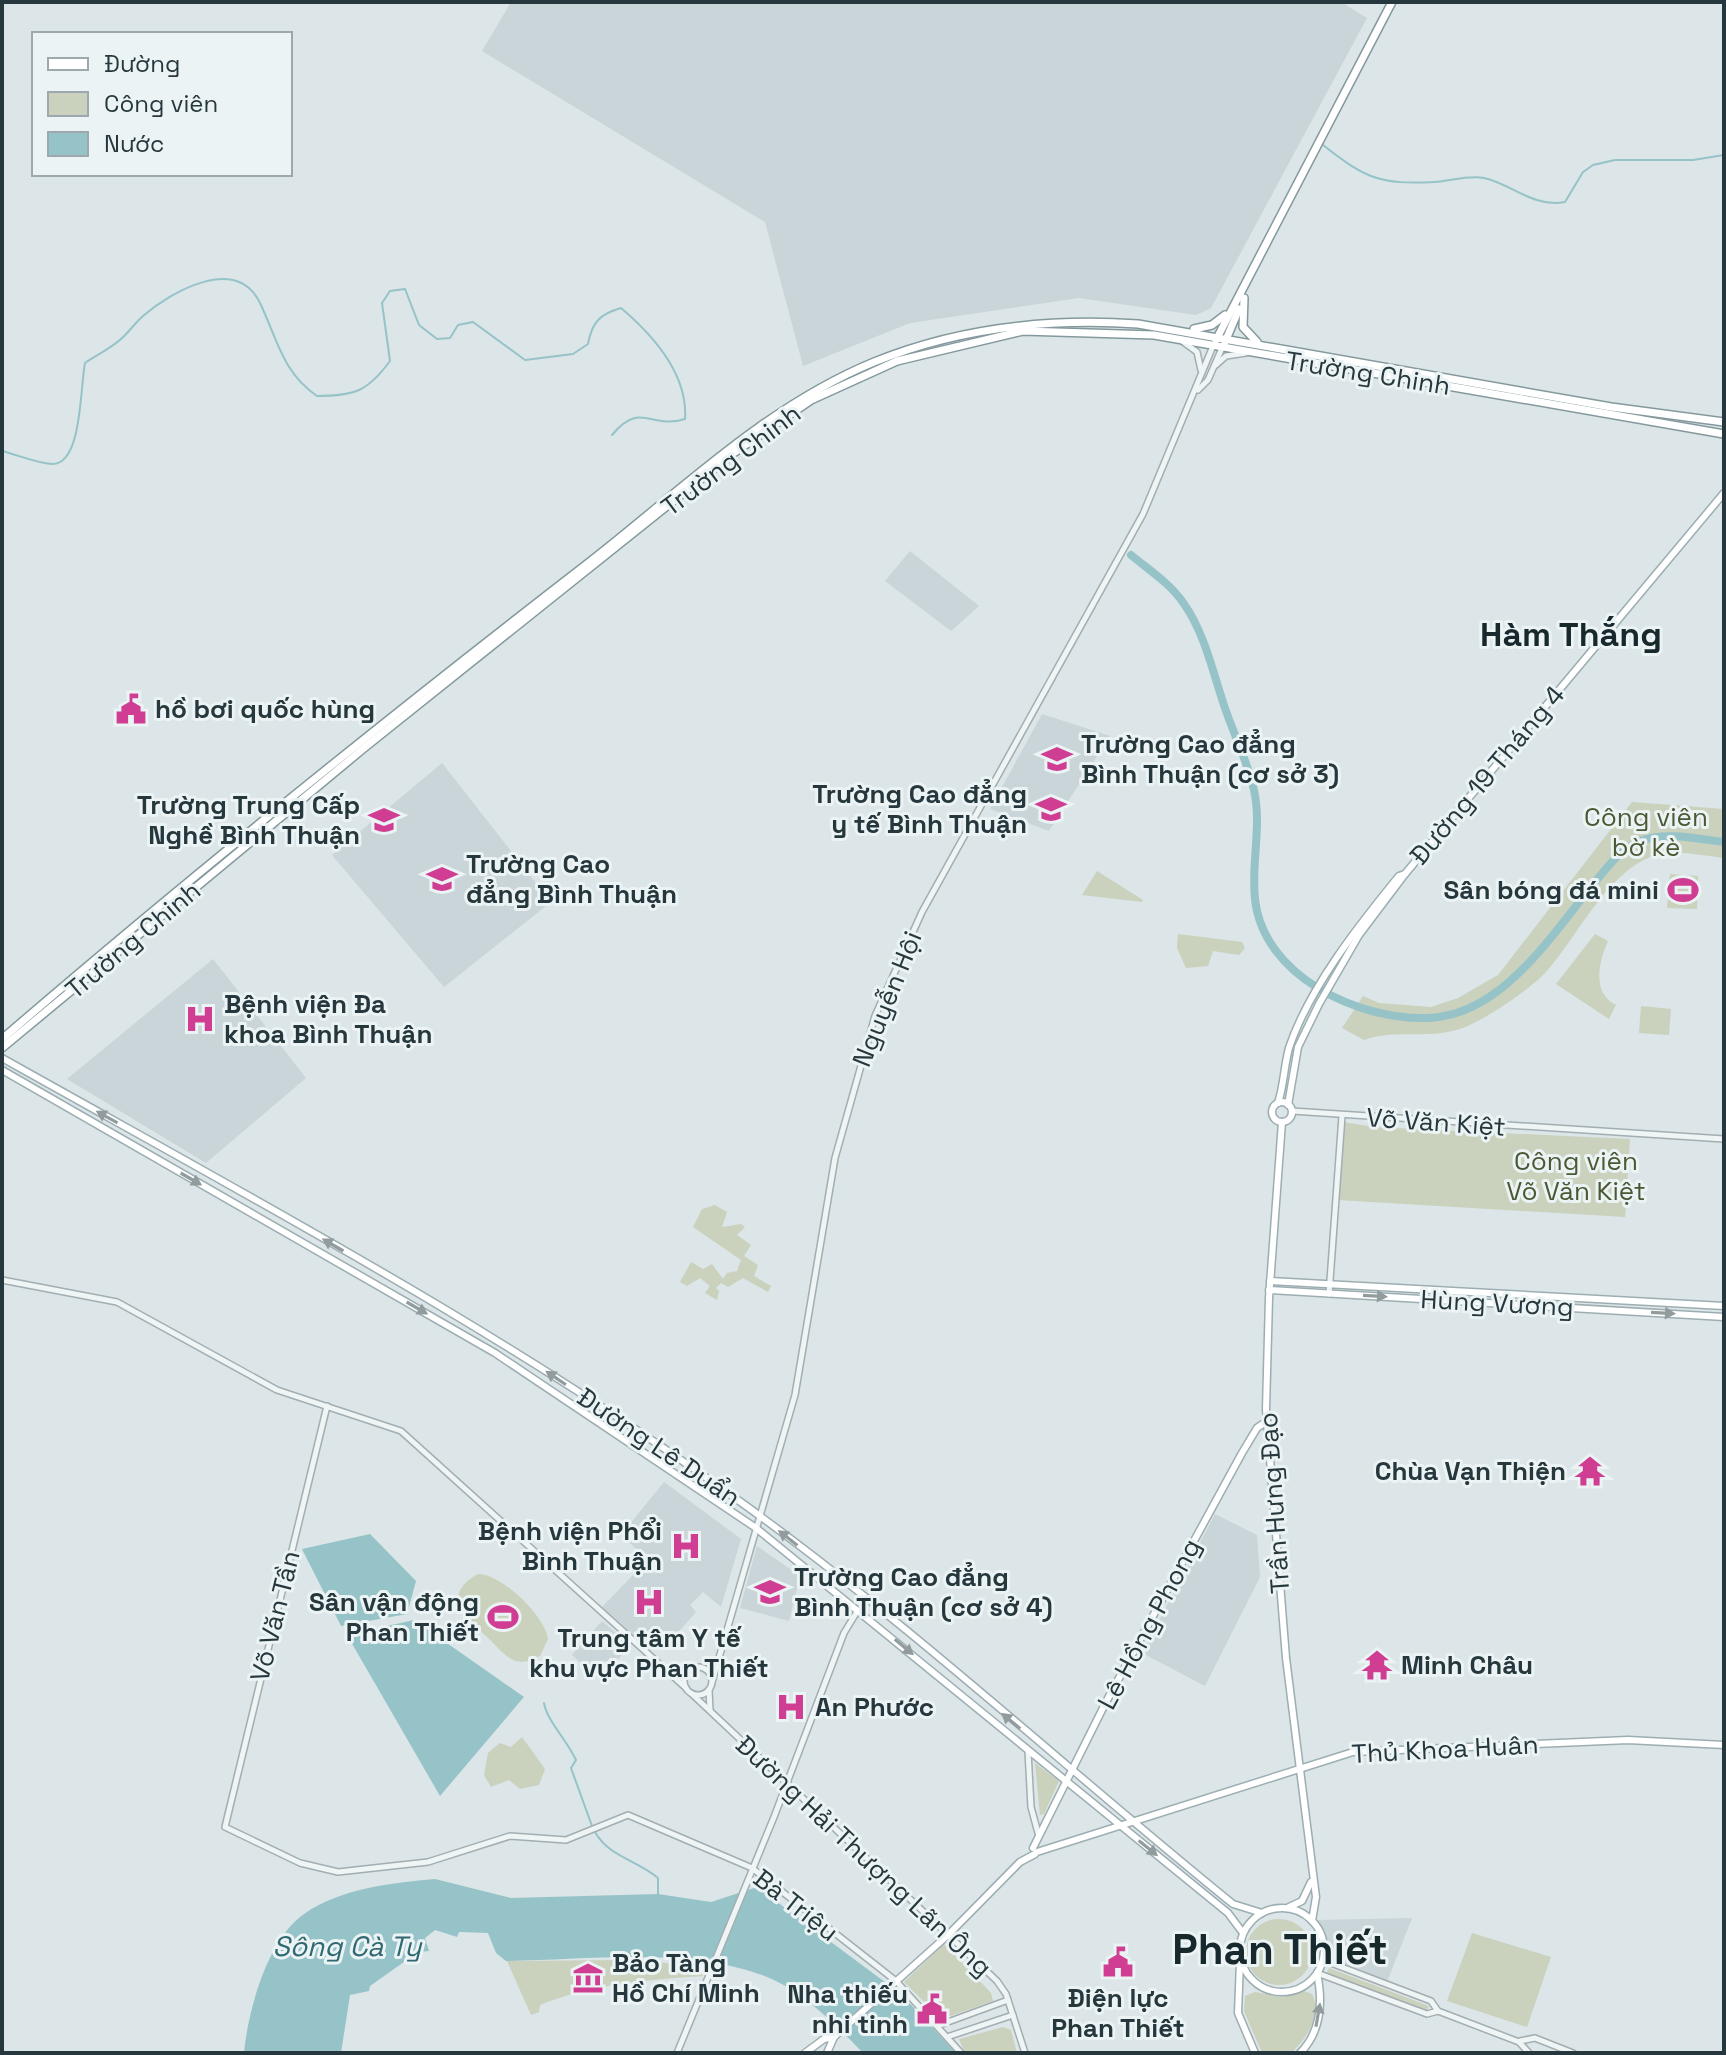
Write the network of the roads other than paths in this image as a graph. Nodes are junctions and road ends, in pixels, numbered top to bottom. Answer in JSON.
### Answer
{"nodes":[{"id":1,"x":1392,"y":2,"type":"edge"},
{"id":2,"x":1241,"y":297,"type":"junction"},
{"id":3,"x":1178,"y":334,"type":"junction"},
{"id":4,"x":1222,"y":337,"type":"junction"},
{"id":5,"x":1218,"y":347,"type":"junction"},
{"id":6,"x":1274,"y":349,"type":"junction"},
{"id":7,"x":1246,"y":353,"type":"junction"},
{"id":8,"x":1213,"y":368,"type":"junction"},
{"id":9,"x":1199,"y":377,"type":"junction"},
{"id":10,"x":1197,"y":390,"type":"junction"},
{"id":11,"x":1724,"y":422,"type":"edge"},
{"id":12,"x":1724,"y":434,"type":"edge"},
{"id":13,"x":1724,"y":493,"type":"edge"},
{"id":14,"x":673,"y":497,"type":"junction"},
{"id":15,"x":1315,"y":1004,"type":"junction"},
{"id":16,"x":2,"y":1039,"type":"edge"},
{"id":17,"x":2,"y":1048,"type":"edge"},
{"id":18,"x":2,"y":1058,"type":"edge"},
{"id":19,"x":2,"y":1070,"type":"edge"},
{"id":20,"x":1278,"y":1103,"type":"junction"},
{"id":21,"x":1290,"y":1108,"type":"junction"},
{"id":22,"x":1342,"y":1116,"type":"junction"},
{"id":23,"x":1282,"y":1122,"type":"junction"},
{"id":24,"x":1724,"y":1139,"type":"edge"},
{"id":25,"x":2,"y":1280,"type":"edge"},
{"id":26,"x":1270,"y":1281,"type":"junction"},
{"id":27,"x":1330,"y":1283,"type":"junction"},
{"id":28,"x":1269,"y":1290,"type":"junction"},
{"id":29,"x":1329,"y":1294,"type":"junction"},
{"id":30,"x":1724,"y":1306,"type":"edge"},
{"id":31,"x":1724,"y":1317,"type":"edge"},
{"id":32,"x":503,"y":1342,"type":"junction"},
{"id":33,"x":495,"y":1353,"type":"junction"},
{"id":34,"x":327,"y":1406,"type":"junction"},
{"id":35,"x":1267,"y":1421,"type":"junction"},
{"id":36,"x":637,"y":1433,"type":"junction"},
{"id":37,"x":630,"y":1445,"type":"junction"},
{"id":38,"x":759,"y":1516,"type":"junction"},
{"id":39,"x":756,"y":1528,"type":"junction"},
{"id":40,"x":867,"y":1600,"type":"junction"},
{"id":41,"x":859,"y":1609,"type":"junction"},
{"id":42,"x":718,"y":1661,"type":"junction"},
{"id":43,"x":699,"y":1668,"type":"junction"},
{"id":44,"x":691,"y":1670,"type":"junction"},
{"id":45,"x":671,"y":1675,"type":"junction"},
{"id":46,"x":712,"y":1682,"type":"junction"},
{"id":47,"x":686,"y":1688,"type":"junction"},
{"id":48,"x":709,"y":1690,"type":"junction"},
{"id":49,"x":692,"y":1694,"type":"junction"},
{"id":50,"x":710,"y":1711,"type":"junction"},
{"id":51,"x":1724,"y":1745,"type":"edge"},
{"id":52,"x":1028,"y":1751,"type":"junction"},
{"id":53,"x":1299,"y":1768,"type":"junction"},
{"id":54,"x":1071,"y":1771,"type":"junction"},
{"id":55,"x":1065,"y":1781,"type":"junction"},
{"id":56,"x":787,"y":1783,"type":"junction"},
{"id":57,"x":1134,"y":1823,"type":"junction"},
{"id":58,"x":225,"y":1827,"type":"joint"},
{"id":59,"x":1122,"y":1827,"type":"junction"},
{"id":60,"x":1038,"y":1833,"type":"junction"},
{"id":61,"x":1034,"y":1851,"type":"junction"},
{"id":62,"x":752,"y":1868,"type":"junction"},
{"id":63,"x":1311,"y":1882,"type":"junction"},
{"id":64,"x":1287,"y":1908,"type":"junction"},
{"id":65,"x":1262,"y":1913,"type":"junction"},
{"id":66,"x":1312,"y":1921,"type":"junction"},
{"id":67,"x":1243,"y":1933,"type":"junction"},
{"id":68,"x":949,"y":1934,"type":"junction"},
{"id":69,"x":1241,"y":1959,"type":"junction"},
{"id":70,"x":1323,"y":1960,"type":"junction"},
{"id":71,"x":1317,"y":1973,"type":"junction"},
{"id":72,"x":893,"y":1983,"type":"junction"},
{"id":73,"x":1008,"y":2000,"type":"junction"},
{"id":74,"x":1438,"y":2011,"type":"junction"},
{"id":75,"x":1013,"y":2015,"type":"junction"},
{"id":76,"x":937,"y":2026,"type":"junction"},
{"id":77,"x":836,"y":2035,"type":"junction"},
{"id":78,"x":947,"y":2037,"type":"junction"},
{"id":79,"x":1519,"y":2042,"type":"junction"},
{"id":80,"x":677,"y":2053,"type":"edge"},
{"id":81,"x":805,"y":2053,"type":"edge"},
{"id":82,"x":827,"y":2053,"type":"edge"},
{"id":83,"x":961,"y":2053,"type":"edge"},
{"id":84,"x":1025,"y":2053,"type":"edge"},
{"id":85,"x":1255,"y":2053,"type":"edge"},
{"id":86,"x":1300,"y":2053,"type":"edge"},
{"id":87,"x":1529,"y":2053,"type":"edge"},
{"id":88,"x":1573,"y":2053,"type":"edge"}],
"edges":[{"from":1,"to":2,"type":"highway","name":"Nguyễn Hội"},
{"from":2,"to":3,"type":"highway"},
{"from":2,"to":4,"type":"highway","name":"Nguyễn Hội"},
{"from":2,"to":6,"type":"highway"},
{"from":3,"to":4,"type":"highway","name":"Trường Chinh"},
{"from":3,"to":5,"type":"highway","name":"Trường Chinh"},
{"from":3,"to":9,"type":"street"},
{"from":3,"to":14,"type":"highway","name":"Trường Chinh"},
{"from":4,"to":5,"type":"highway","name":"Nguyễn Hội"},
{"from":4,"to":6,"type":"highway","name":"Trường Chinh"},
{"from":5,"to":7,"type":"highway","name":"Trường Chinh"},
{"from":5,"to":8,"type":"street","name":"Nguyễn Hội"},
{"from":5,"to":9,"type":"street","name":"Nguyễn Hội"},
{"from":6,"to":11,"type":"highway","name":"Trường Chinh"},
{"from":7,"to":8,"type":"street"},
{"from":7,"to":12,"type":"highway","name":"Trường Chinh"},
{"from":8,"to":10,"type":"street","name":"Nguyễn Hội"},
{"from":9,"to":10,"type":"street","name":"Nguyễn Hội"},
{"from":10,"to":38,"type":"street","name":"Nguyễn Hội"},
{"from":13,"to":15,"type":"main road","name":"Đường 19 Tháng 4"},
{"from":14,"to":16,"type":"highway","name":"Trường Chinh"},
{"from":14,"to":17,"type":"highway","name":"Trường Chinh"},
{"from":15,"to":20,"type":"main road"},
{"from":15,"to":21,"type":"main road"},
{"from":32,"to":18,"type":"main road","name":"Đường Lê Duẩn","one_way":true},
{"from":19,"to":33,"type":"main road","name":"Đường Lê Duẩn","one_way":true},
{"from":20,"to":21,"type":"main road"},
{"from":20,"to":23,"type":"main road","name":"Trần Hưng Đạo"},
{"from":21,"to":22,"type":"street","name":"Võ Văn Kiệt"},
{"from":21,"to":23,"type":"main road"},
{"from":22,"to":24,"type":"street","name":"Võ Văn Kiệt"},
{"from":22,"to":27,"type":"street"},
{"from":23,"to":26,"type":"main road","name":"Trần Hưng Đạo"},
{"from":25,"to":34,"type":"street"},
{"from":26,"to":27,"type":"main road","name":"Hùng Vương"},
{"from":26,"to":28,"type":"main road","name":"Trần Hưng Đạo"},
{"from":27,"to":29,"type":"street"},
{"from":27,"to":30,"type":"main road","name":"Hùng Vương"},
{"from":28,"to":29,"type":"main road","name":"Hùng Vương"},
{"from":28,"to":35,"type":"main road","name":"Trần Hưng Đạo"},
{"from":29,"to":31,"type":"main road","name":"Hùng Vương","one_way":true},
{"from":32,"to":33,"type":"main road"},
{"from":36,"to":32,"type":"main road","name":"Đường Lê Duẩn","one_way":true},
{"from":33,"to":37,"type":"main road","name":"Đường Lê Duẩn"},
{"from":34,"to":45,"type":"street"},
{"from":34,"to":58,"type":"street","name":"Võ Văn Tần"},
{"from":35,"to":53,"type":"main road","name":"Trần Hưng Đạo"},
{"from":35,"to":54,"type":"main road","name":"Lê Hồng Phong"},
{"from":36,"to":37,"type":"main road"},
{"from":36,"to":38,"type":"main road","name":"Đường Lê Duẩn"},
{"from":37,"to":39,"type":"main road","name":"Đường Lê Duẩn"},
{"from":38,"to":39,"type":"street","name":"Nguyễn Hội"},
{"from":40,"to":38,"type":"main road","name":"Đường Lê Duẩn","one_way":true},
{"from":39,"to":41,"type":"main road","name":"Đường Lê Duẩn"},
{"from":39,"to":42,"type":"street","name":"Nguyễn Hội"},
{"from":40,"to":41,"type":"main road"},
{"from":54,"to":40,"type":"main road","name":"Đường Lê Duẩn","one_way":true},
{"from":41,"to":52,"type":"main road","name":"Đường Lê Duẩn","one_way":true},
{"from":41,"to":56,"type":"street"},
{"from":42,"to":43,"type":"street"},
{"from":42,"to":46,"type":"street","name":"Nguyễn Hội"},
{"from":43,"to":44,"type":"street"},
{"from":43,"to":46,"type":"street"},
{"from":44,"to":45,"type":"street"},
{"from":44,"to":47,"type":"street"},
{"from":45,"to":47,"type":"street"},
{"from":46,"to":48,"type":"street"},
{"from":47,"to":49,"type":"street"},
{"from":48,"to":49,"type":"street"},
{"from":48,"to":50,"type":"street"},
{"from":49,"to":50,"type":"street","name":"Đường Hải Thượng Lãn Ông"},
{"from":50,"to":56,"type":"street","name":"Đường Hải Thượng Lãn Ông"},
{"from":51,"to":53,"type":"main road","name":"Thủ Khoa Huân"},
{"from":52,"to":55,"type":"main road","name":"Đường Lê Duẩn"},
{"from":52,"to":60,"type":"street","name":"Lê Hồng Phong"},
{"from":53,"to":57,"type":"main road","name":"Thủ Khoa Huân"},
{"from":53,"to":63,"type":"main road","name":"Trần Hưng Đạo"},
{"from":54,"to":55,"type":"main road","name":"Lê Hồng Phong"},
{"from":54,"to":57,"type":"main road","name":"Đường Lê Duẩn"},
{"from":55,"to":59,"type":"main road","name":"Đường Lê Duẩn"},
{"from":55,"to":60,"type":"main road","name":"Lê Hồng Phong"},
{"from":56,"to":62,"type":"street"},
{"from":56,"to":68,"type":"street","name":"Đường Hải Thượng Lãn Ông"},
{"from":57,"to":59,"type":"main road","name":"Thủ Khoa Huân"},
{"from":57,"to":65,"type":"main road","name":"Đường Lê Duẩn"},
{"from":58,"to":62,"type":"street","name":"Bà Triệu"},
{"from":59,"to":61,"type":"main road","name":"Thủ Khoa Huân"},
{"from":59,"to":67,"type":"main road","name":"Đường Lê Duẩn","one_way":true},
{"from":60,"to":61,"type":"main road","name":"Lê Hồng Phong"},
{"from":61,"to":68,"type":"main road","name":"Lê Hồng Phong"},
{"from":62,"to":72,"type":"street","name":"Bà Triệu"},
{"from":62,"to":80,"type":"street"},
{"from":63,"to":64,"type":"main road"},
{"from":63,"to":66,"type":"main road","name":"Trần Hưng Đạo"},
{"from":64,"to":65,"type":"main road"},
{"from":64,"to":66,"type":"main road"},
{"from":65,"to":67,"type":"main road"},
{"from":66,"to":70,"type":"main road"},
{"from":67,"to":69,"type":"main road"},
{"from":68,"to":72,"type":"main road","name":"Lê Hồng Phong"},
{"from":68,"to":73,"type":"street","name":"Đường Hải Thượng Lãn Ông"},
{"from":69,"to":71,"type":"main road"},
{"from":69,"to":85,"type":"main road"},
{"from":70,"to":71,"type":"main road"},
{"from":70,"to":74,"type":"street"},
{"from":71,"to":74,"type":"street"},
{"from":86,"to":71,"type":"main road","one_way":true},
{"from":72,"to":76,"type":"street","name":"Bà Triệu"},
{"from":72,"to":77,"type":"main road","name":"Lê Hồng Phong"},
{"from":73,"to":75,"type":"street","name":"Đường Hải Thượng Lãn Ông"},
{"from":73,"to":76,"type":"street"},
{"from":74,"to":79,"type":"street"},
{"from":75,"to":78,"type":"street"},
{"from":75,"to":84,"type":"street","name":"Đường Hải Thượng Lãn Ông"},
{"from":76,"to":78,"type":"street","name":"Bà Triệu"},
{"from":77,"to":81,"type":"main road"},
{"from":77,"to":82,"type":"main road"},
{"from":78,"to":83,"type":"street","name":"Bà Triệu"},
{"from":79,"to":87,"type":"street"},
{"from":79,"to":88,"type":"street"}]}
